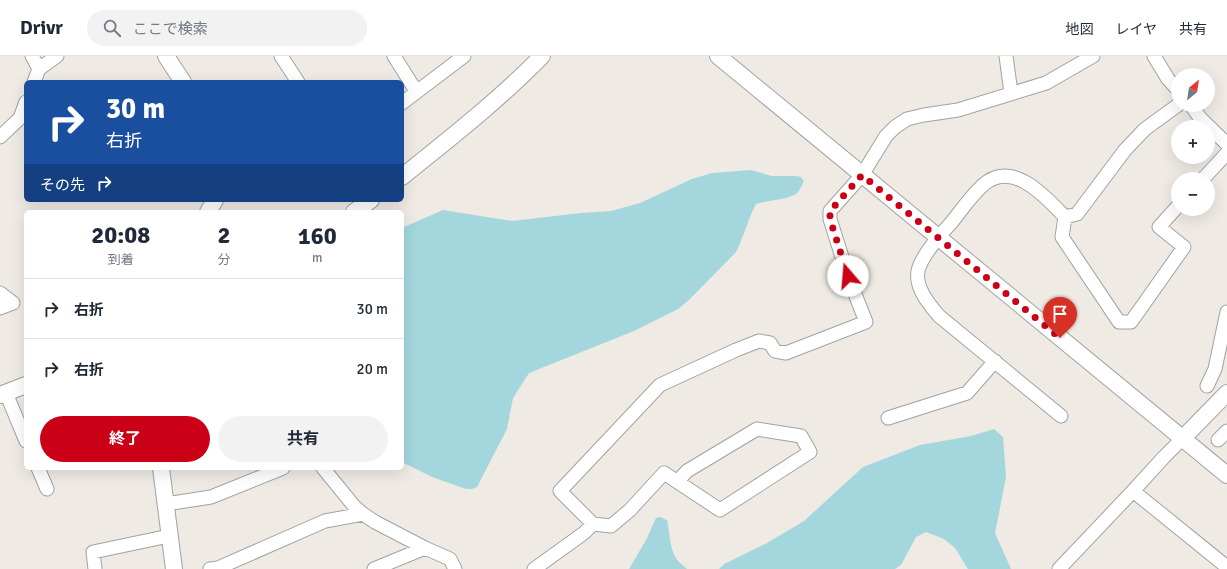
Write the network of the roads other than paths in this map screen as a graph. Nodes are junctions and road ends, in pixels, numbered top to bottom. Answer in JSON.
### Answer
{"nodes":[{"id":1,"x":32,"y":56,"type":"edge"},
{"id":2,"x":58,"y":56,"type":"edge"},
{"id":3,"x":166,"y":56,"type":"edge"},
{"id":4,"x":281,"y":56,"type":"edge"},
{"id":5,"x":394,"y":56,"type":"edge"},
{"id":6,"x":464,"y":56,"type":"edge"},
{"id":7,"x":542,"y":56,"type":"edge"},
{"id":8,"x":718,"y":56,"type":"edge"},
{"id":9,"x":1006,"y":56,"type":"edge"},
{"id":10,"x":1093,"y":56,"type":"edge"},
{"id":11,"x":1154,"y":56,"type":"edge"},
{"id":12,"x":39,"y":69,"type":"junction"},
{"id":13,"x":35,"y":80,"type":"edge"},
{"id":14,"x":182,"y":80,"type":"edge"},
{"id":15,"x":297,"y":80,"type":"edge"},
{"id":16,"x":1171,"y":82,"type":"edge"},
{"id":17,"x":416,"y":91,"type":"junction"},
{"id":18,"x":1011,"y":93,"type":"junction"},
{"id":19,"x":404,"y":101,"type":"edge"},
{"id":20,"x":24,"y":107,"type":"edge"},
{"id":21,"x":1171,"y":110,"type":"edge"},
{"id":22,"x":1196,"y":112,"type":"edge"},
{"id":23,"x":0,"y":137,"type":"edge"},
{"id":24,"x":1227,"y":144,"type":"edge"},
{"id":25,"x":1227,"y":153,"type":"edge"},
{"id":26,"x":1209,"y":172,"type":"edge"},
{"id":27,"x":404,"y":175,"type":"edge"},
{"id":28,"x":862,"y":175,"type":"junction"},
{"id":29,"x":368,"y":202,"type":"edge"},
{"id":30,"x":357,"y":210,"type":"edge"},
{"id":31,"x":1171,"y":214,"type":"edge"},
{"id":32,"x":1065,"y":217,"type":"junction"},
{"id":33,"x":938,"y":237,"type":"junction"},
{"id":34,"x":0,"y":293,"type":"edge"},
{"id":35,"x":0,"y":308,"type":"edge"},
{"id":36,"x":1227,"y":312,"type":"edge"},
{"id":37,"x":995,"y":361,"type":"junction"},
{"id":38,"x":24,"y":386,"type":"edge"},
{"id":39,"x":1207,"y":386,"type":"dead end"},
{"id":40,"x":1227,"y":393,"type":"edge"},
{"id":41,"x":3,"y":394,"type":"edge"},
{"id":42,"x":1061,"y":416,"type":"dead end"},
{"id":43,"x":888,"y":418,"type":"dead end"},
{"id":44,"x":1227,"y":431,"type":"edge"},
{"id":45,"x":24,"y":437,"type":"edge"},
{"id":46,"x":1183,"y":438,"type":"junction"},
{"id":47,"x":1218,"y":440,"type":"dead end"},
{"id":48,"x":39,"y":470,"type":"edge"},
{"id":49,"x":161,"y":470,"type":"edge"},
{"id":50,"x":277,"y":470,"type":"edge"},
{"id":51,"x":325,"y":470,"type":"edge"},
{"id":52,"x":1227,"y":475,"type":"edge"},
{"id":53,"x":678,"y":481,"type":"junction"},
{"id":54,"x":47,"y":489,"type":"dead end"},
{"id":55,"x":1133,"y":491,"type":"junction"},
{"id":56,"x":166,"y":504,"type":"junction"},
{"id":57,"x":363,"y":514,"type":"junction"},
{"id":58,"x":593,"y":524,"type":"junction"},
{"id":59,"x":169,"y":536,"type":"junction"},
{"id":60,"x":425,"y":548,"type":"junction"},
{"id":61,"x":1227,"y":567,"type":"edge"},
{"id":62,"x":96,"y":569,"type":"edge"},
{"id":63,"x":174,"y":569,"type":"edge"},
{"id":64,"x":210,"y":569,"type":"edge"},
{"id":65,"x":374,"y":569,"type":"edge"},
{"id":66,"x":455,"y":569,"type":"edge"},
{"id":67,"x":534,"y":569,"type":"edge"},
{"id":68,"x":1059,"y":569,"type":"edge"}],
"edges":[{"from":1,"to":12,"type":"street"},
{"from":2,"to":12,"type":"street"},
{"from":3,"to":14,"type":"street"},
{"from":4,"to":15,"type":"street"},
{"from":5,"to":17,"type":"street"},
{"from":6,"to":17,"type":"street"},
{"from":7,"to":27,"type":"street"},
{"from":8,"to":28,"type":"street"},
{"from":9,"to":18,"type":"street"},
{"from":10,"to":18,"type":"street"},
{"from":11,"to":16,"type":"street"},
{"from":12,"to":13,"type":"street"},
{"from":17,"to":19,"type":"street"},
{"from":18,"to":28,"type":"street"},
{"from":20,"to":23,"type":"street"},
{"from":21,"to":32,"type":"street"},
{"from":22,"to":24,"type":"street"},
{"from":25,"to":26,"type":"street"},
{"from":28,"to":33,"type":"street"},
{"from":28,"to":58,"type":"street"},
{"from":29,"to":30,"type":"street"},
{"from":31,"to":32,"type":"street"},
{"from":32,"to":33,"type":"street"},
{"from":33,"to":37,"type":"street"},
{"from":33,"to":46,"type":"street"},
{"from":34,"to":35,"type":"street"},
{"from":36,"to":39,"type":"street"},
{"from":37,"to":42,"type":"street"},
{"from":37,"to":43,"type":"street"},
{"from":38,"to":41,"type":"street"},
{"from":40,"to":46,"type":"street"},
{"from":41,"to":45,"type":"street"},
{"from":44,"to":47,"type":"street"},
{"from":46,"to":52,"type":"street"},
{"from":46,"to":55,"type":"street"},
{"from":48,"to":54,"type":"street"},
{"from":49,"to":56,"type":"street"},
{"from":50,"to":56,"type":"street"},
{"from":51,"to":57,"type":"street"},
{"from":53,"to":53,"type":"street"},
{"from":53,"to":58,"type":"street"},
{"from":55,"to":61,"type":"street"},
{"from":55,"to":68,"type":"street"},
{"from":56,"to":59,"type":"street"},
{"from":57,"to":60,"type":"street"},
{"from":57,"to":64,"type":"street"},
{"from":58,"to":67,"type":"street"},
{"from":59,"to":62,"type":"street"},
{"from":59,"to":63,"type":"street"},
{"from":60,"to":65,"type":"street"},
{"from":60,"to":66,"type":"street"}]}
